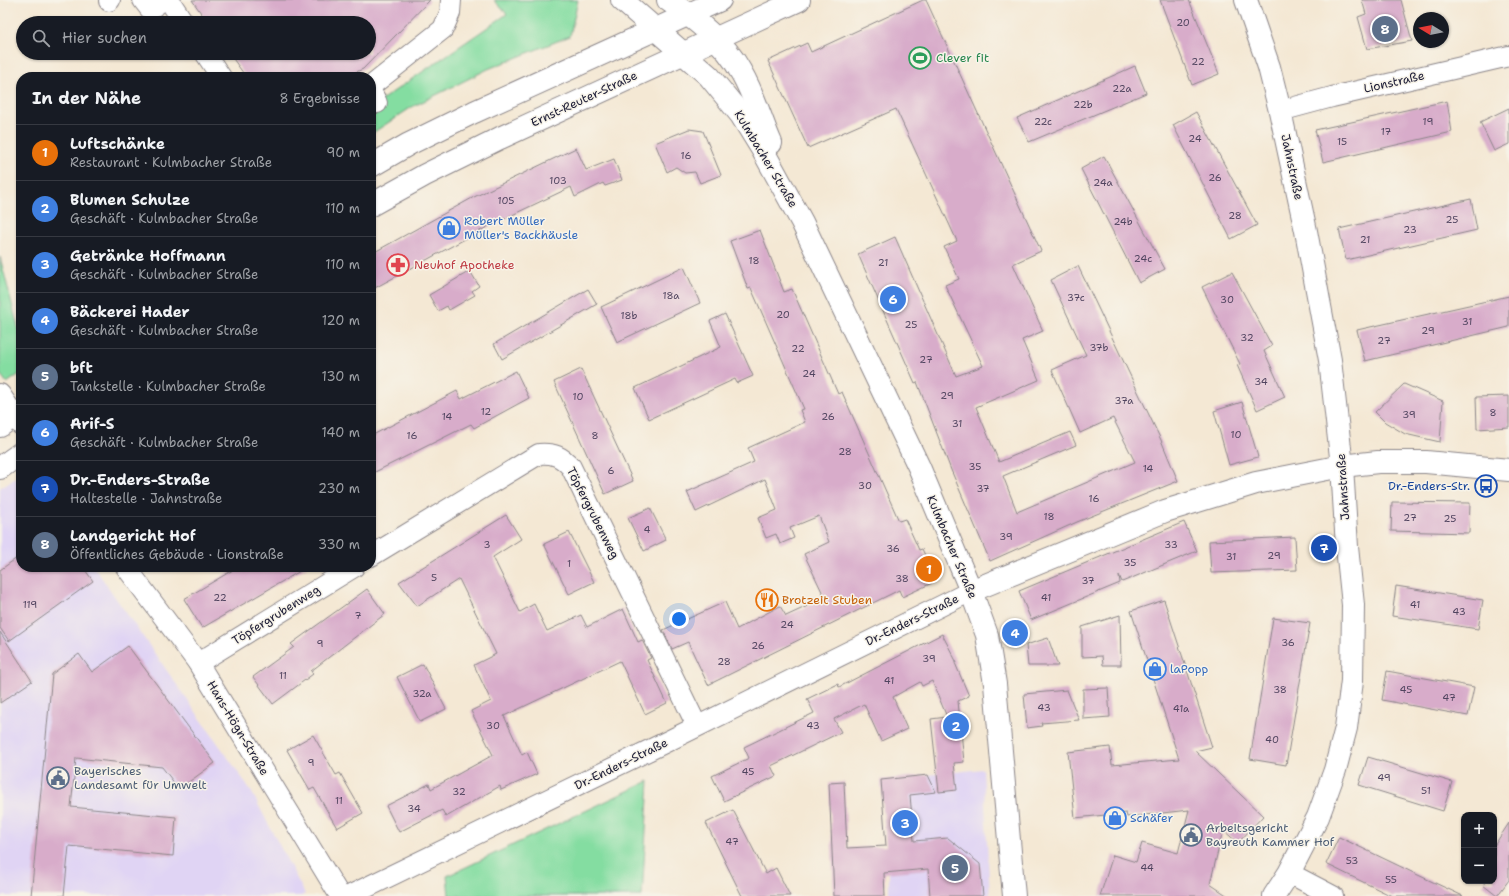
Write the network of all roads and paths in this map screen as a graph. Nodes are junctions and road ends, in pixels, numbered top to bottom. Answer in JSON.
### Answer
{"nodes":[{"id":1,"x":144,"y":0,"type":"edge"},
{"id":2,"x":163,"y":0,"type":"edge"},
{"id":3,"x":169,"y":0,"type":"edge"},
{"id":4,"x":451,"y":0,"type":"edge"},
{"id":5,"x":622,"y":0,"type":"edge"},
{"id":6,"x":668,"y":0,"type":"edge"},
{"id":7,"x":720,"y":0,"type":"edge"},
{"id":8,"x":799,"y":0,"type":"edge"},
{"id":9,"x":1246,"y":0,"type":"edge"},
{"id":10,"x":1260,"y":0,"type":"edge"},
{"id":11,"x":688,"y":14,"type":"junction"},
{"id":12,"x":179,"y":16,"type":"edge"},
{"id":13,"x":656,"y":28,"type":"junction"},
{"id":14,"x":714,"y":38,"type":"junction"},
{"id":15,"x":683,"y":53,"type":"junction"},
{"id":16,"x":1509,"y":56,"type":"edge"},
{"id":17,"x":209,"y":60,"type":"edge"},
{"id":18,"x":1269,"y":68,"type":"junction"},
{"id":19,"x":217,"y":72,"type":"edge"},
{"id":20,"x":376,"y":90,"type":"edge"},
{"id":21,"x":1280,"y":111,"type":"junction"},
{"id":22,"x":376,"y":163,"type":"edge"},
{"id":23,"x":376,"y":202,"type":"edge"},
{"id":24,"x":802,"y":222,"type":"junction"},
{"id":25,"x":0,"y":394,"type":"edge"},
{"id":26,"x":14,"y":419,"type":"edge"},
{"id":27,"x":16,"y":457,"type":"edge"},
{"id":28,"x":1342,"y":466,"type":"junction"},
{"id":29,"x":0,"y":468,"type":"edge"},
{"id":30,"x":1509,"y":470,"type":"edge"},
{"id":31,"x":376,"y":553,"type":"edge"},
{"id":32,"x":130,"y":572,"type":"edge"},
{"id":33,"x":346,"y":572,"type":"edge"},
{"id":34,"x":971,"y":591,"type":"junction"},
{"id":35,"x":198,"y":663,"type":"junction"},
{"id":36,"x":697,"y":726,"type":"junction"},
{"id":37,"x":1289,"y":873,"type":"junction"},
{"id":38,"x":340,"y":896,"type":"edge"},
{"id":39,"x":349,"y":896,"type":"edge"},
{"id":40,"x":1014,"y":896,"type":"edge"},
{"id":41,"x":1274,"y":896,"type":"edge"},
{"id":42,"x":1333,"y":896,"type":"edge"}],
"edges":[{"from":1,"to":2,"type":"street"},
{"from":3,"to":12,"type":"street"},
{"from":4,"to":20,"type":"street"},
{"from":5,"to":13,"type":"main road","name":"Kulmbacher Straße"},
{"from":6,"to":11,"type":"main road","name":"Kulmbacher Straße"},
{"from":7,"to":11,"type":"main road"},
{"from":8,"to":14,"type":"main road","name":"Ernst-Reuter-Straße"},
{"from":9,"to":18,"type":"main road","name":"Jahnstraße"},
{"from":10,"to":18,"type":"main road","name":"Jahnstraße"},
{"from":11,"to":13,"type":"main road"},
{"from":11,"to":14,"type":"main road","name":"Kulmbacher Straße"},
{"from":13,"to":15,"type":"main road","name":"Kulmbacher Straße"},
{"from":13,"to":22,"type":"main road"},
{"from":14,"to":15,"type":"main road","name":"Ernst-Reuter-Straße"},
{"from":14,"to":24,"type":"main road","name":"Kulmbacher Straße"},
{"from":15,"to":23,"type":"main road","name":"Ernst-Reuter-Straße"},
{"from":15,"to":24,"type":"main road","name":"Kulmbacher Straße"},
{"from":16,"to":21,"type":"street","name":"Lionstraße"},
{"from":17,"to":19,"type":"street"},
{"from":18,"to":21,"type":"main road","name":"Jahnstraße"},
{"from":21,"to":28,"type":"main road","name":"Jahnstraße"},
{"from":24,"to":34,"type":"main road","name":"Kulmbacher Straße"},
{"from":25,"to":26,"type":"street"},
{"from":27,"to":29,"type":"main road"},
{"from":28,"to":30,"type":"main road","name":"Dr.-Enders-Straße"},
{"from":28,"to":34,"type":"main road","name":"Dr.-Enders-Straße"},
{"from":28,"to":37,"type":"main road","name":"Jahnstraße"},
{"from":31,"to":36,"type":"street","name":"Töpfergrubenweg"},
{"from":32,"to":35,"type":"street","name":"Hans-Högn-Straße"},
{"from":33,"to":35,"type":"street","name":"Töpfergrubenweg"},
{"from":34,"to":36,"type":"street","name":"Dr.-Enders-Straße"},
{"from":34,"to":40,"type":"main road","name":"Kulmbacher Straße"},
{"from":35,"to":38,"type":"street","name":"Hans-Högn-Straße"},
{"from":36,"to":39,"type":"street","name":"Dr.-Enders-Straße"},
{"from":37,"to":41,"type":"main road","name":"Jahnstraße"},
{"from":37,"to":42,"type":"street"}]}
